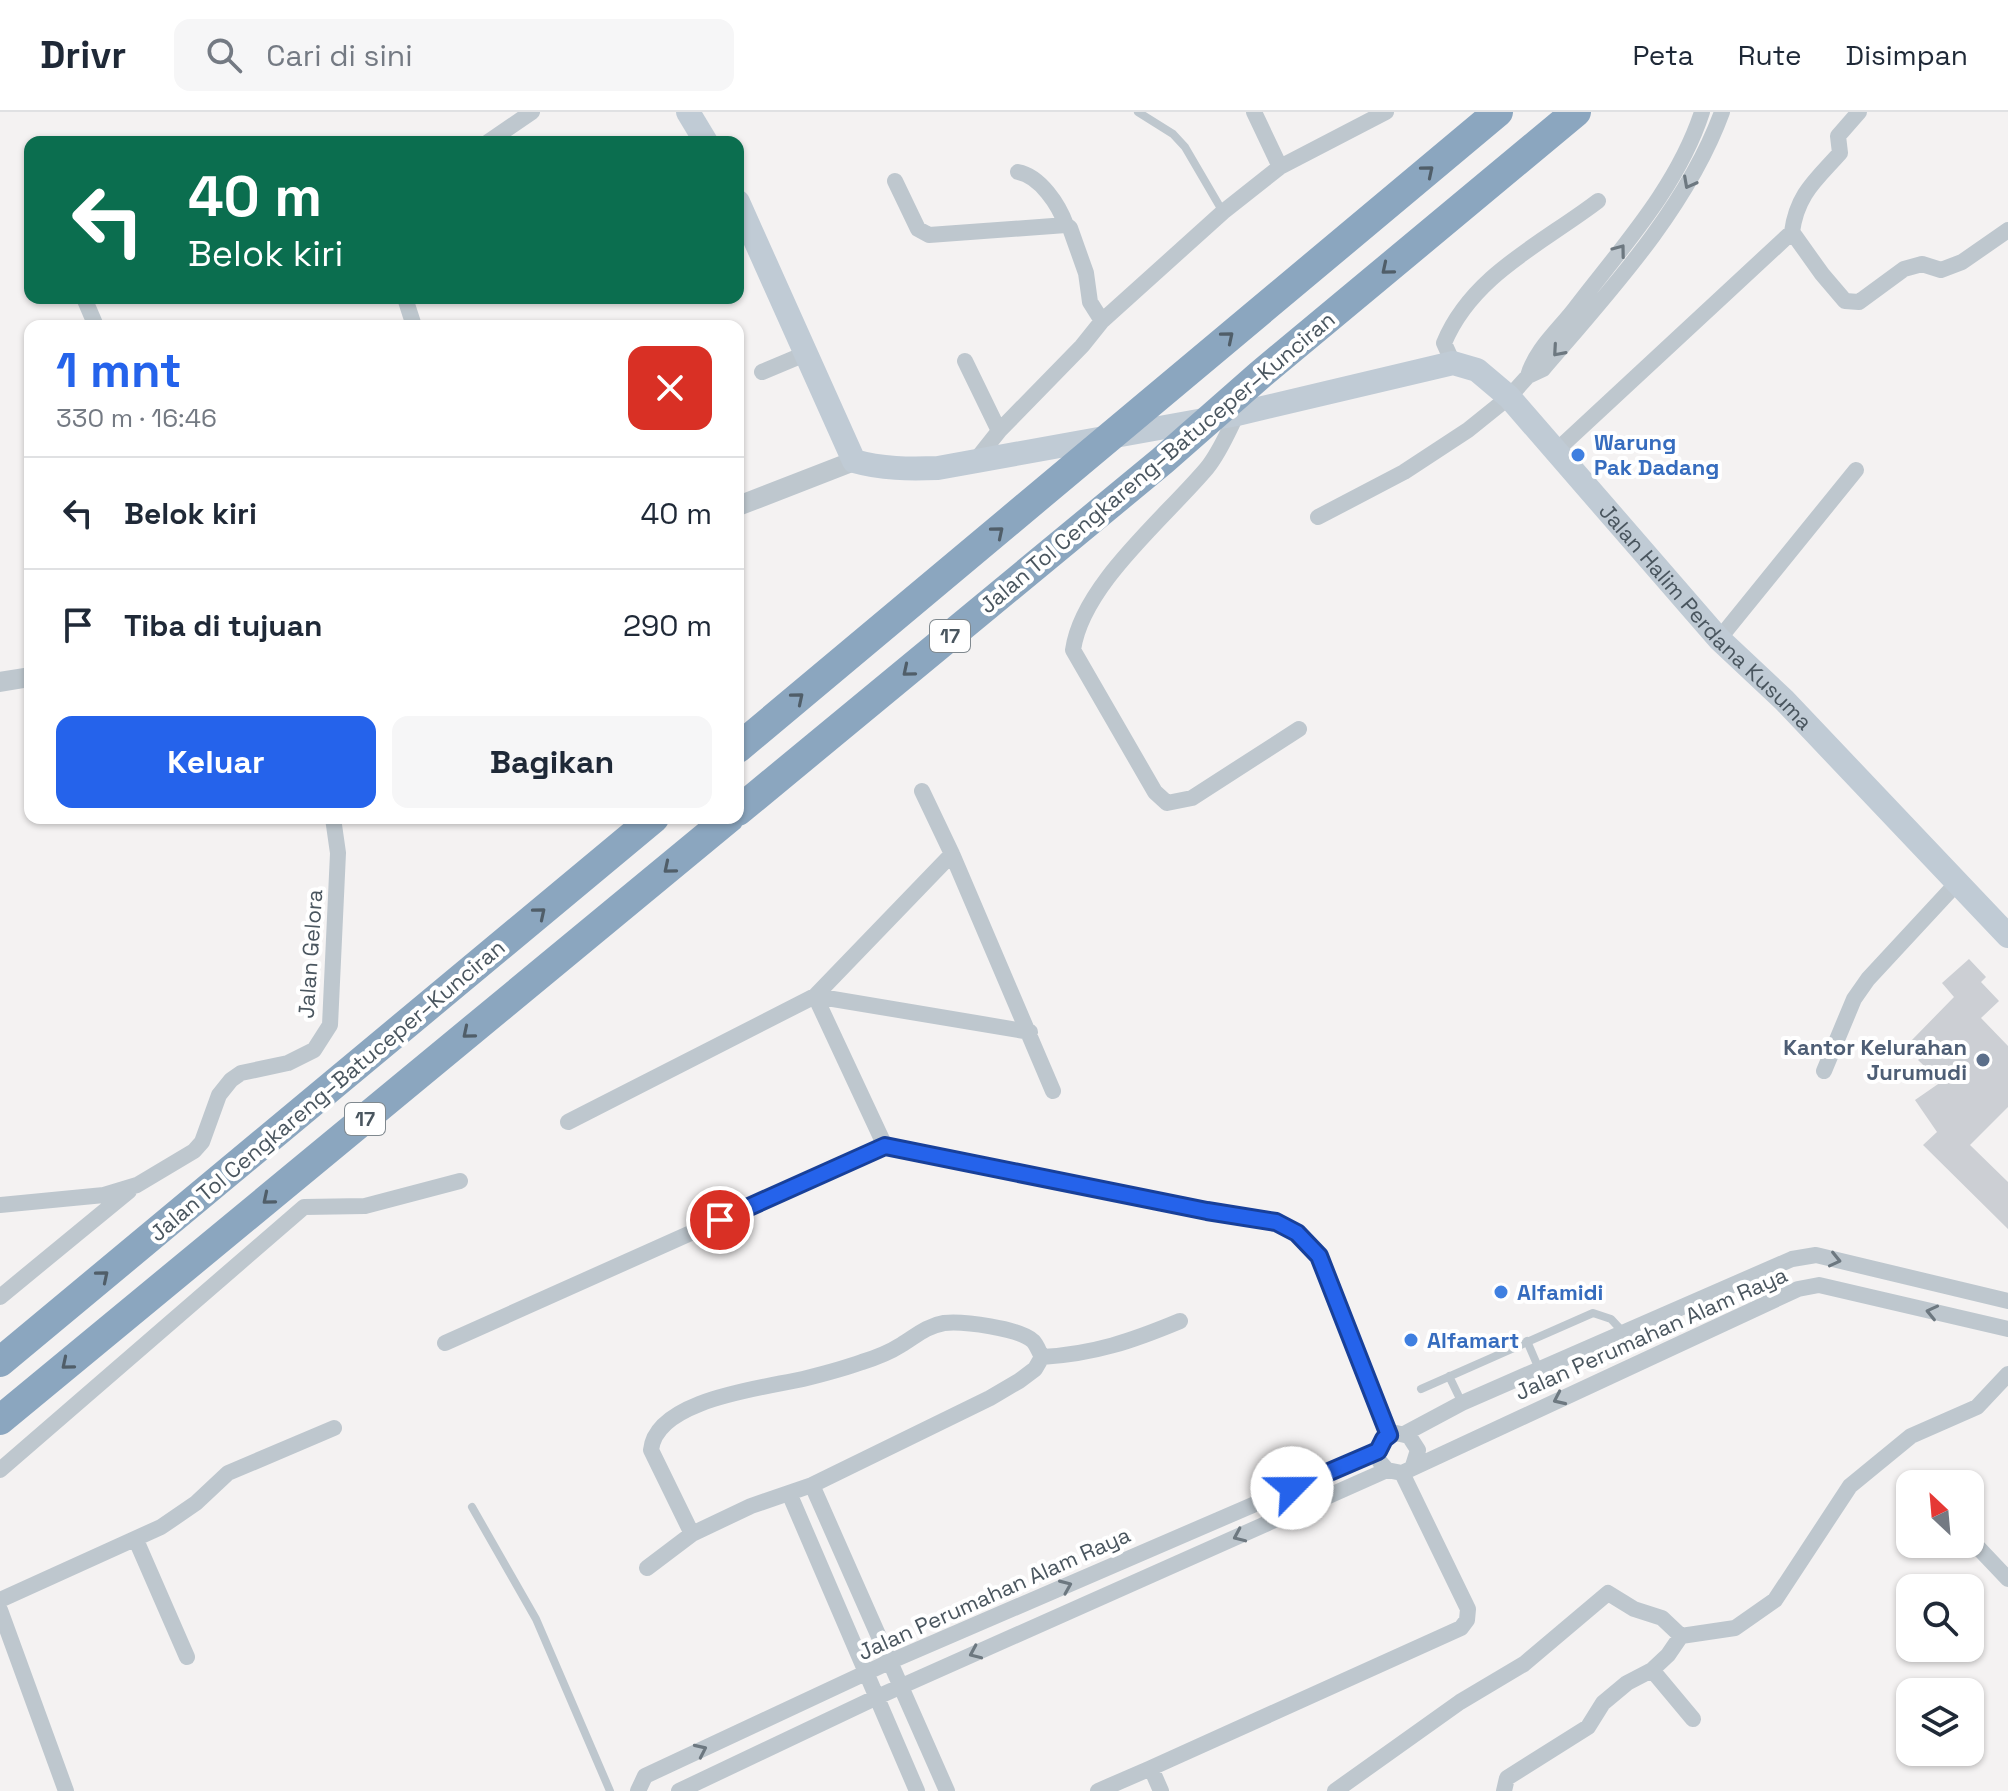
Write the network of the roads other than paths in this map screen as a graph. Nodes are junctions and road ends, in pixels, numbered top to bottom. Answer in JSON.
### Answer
{"nodes":[{"id":1,"x":532,"y":112,"type":"edge"},
{"id":2,"x":688,"y":112,"type":"edge"},
{"id":3,"x":1138,"y":112,"type":"edge"},
{"id":4,"x":1254,"y":112,"type":"edge"},
{"id":5,"x":1386,"y":112,"type":"edge"},
{"id":6,"x":1498,"y":112,"type":"edge"},
{"id":7,"x":1576,"y":112,"type":"edge"},
{"id":8,"x":1702,"y":112,"type":"edge"},
{"id":9,"x":1722,"y":112,"type":"edge"},
{"id":10,"x":1859,"y":112,"type":"edge"},
{"id":11,"x":497,"y":136,"type":"edge"},
{"id":12,"x":702,"y":136,"type":"edge"},
{"id":13,"x":1280,"y":167,"type":"junction"},
{"id":14,"x":1018,"y":172,"type":"dead end"},
{"id":15,"x":895,"y":181,"type":"dead end"},
{"id":16,"x":1598,"y":201,"type":"dead end"},
{"id":17,"x":1223,"y":212,"type":"junction"},
{"id":18,"x":744,"y":216,"type":"edge"},
{"id":19,"x":1066,"y":225,"type":"junction"},
{"id":20,"x":2008,"y":230,"type":"edge"},
{"id":21,"x":1792,"y":232,"type":"junction"},
{"id":22,"x":1102,"y":321,"type":"junction"},
{"id":23,"x":805,"y":354,"type":"junction"},
{"id":24,"x":965,"y":361,"type":"dead end"},
{"id":25,"x":1453,"y":363,"type":"junction"},
{"id":26,"x":762,"y":372,"type":"dead end"},
{"id":27,"x":1528,"y":376,"type":"junction"},
{"id":28,"x":1509,"y":397,"type":"junction"},
{"id":29,"x":1237,"y":414,"type":"junction"},
{"id":30,"x":999,"y":431,"type":"junction"},
{"id":31,"x":1557,"y":450,"type":"junction"},
{"id":32,"x":976,"y":460,"type":"junction"},
{"id":33,"x":854,"y":461,"type":"junction"},
{"id":34,"x":1856,"y":470,"type":"dead end"},
{"id":35,"x":744,"y":504,"type":"edge"},
{"id":36,"x":1318,"y":517,"type":"dead end"},
{"id":37,"x":1719,"y":639,"type":"junction"},
{"id":38,"x":24,"y":678,"type":"edge"},
{"id":39,"x":0,"y":682,"type":"edge"},
{"id":40,"x":1299,"y":729,"type":"dead end"},
{"id":41,"x":744,"y":743,"type":"edge"},
{"id":42,"x":922,"y":791,"type":"dead end"},
{"id":43,"x":744,"y":806,"type":"edge"},
{"id":44,"x":334,"y":824,"type":"edge"},
{"id":45,"x":647,"y":824,"type":"edge"},
{"id":46,"x":722,"y":824,"type":"edge"},
{"id":47,"x":952,"y":854,"type":"junction"},
{"id":48,"x":1957,"y":883,"type":"junction"},
{"id":49,"x":2008,"y":936,"type":"edge"},
{"id":50,"x":815,"y":996,"type":"junction"},
{"id":51,"x":1030,"y":1032,"type":"junction"},
{"id":52,"x":1824,"y":1071,"type":"dead end"},
{"id":53,"x":1053,"y":1091,"type":"dead end"},
{"id":54,"x":568,"y":1122,"type":"dead end"},
{"id":55,"x":885,"y":1146,"type":"junction"},
{"id":56,"x":460,"y":1181,"type":"dead end"},
{"id":57,"x":137,"y":1185,"type":"junction"},
{"id":58,"x":0,"y":1205,"type":"edge"},
{"id":59,"x":1792,"y":1259,"type":"junction"},
{"id":60,"x":1798,"y":1289,"type":"junction"},
{"id":61,"x":0,"y":1297,"type":"edge"},
{"id":62,"x":2008,"y":1301,"type":"edge"},
{"id":63,"x":1180,"y":1321,"type":"dead end"},
{"id":64,"x":2008,"y":1329,"type":"edge"},
{"id":65,"x":1623,"y":1332,"type":"junction"},
{"id":66,"x":1527,"y":1341,"type":"junction"},
{"id":67,"x":445,"y":1343,"type":"dead end"},
{"id":68,"x":1042,"y":1357,"type":"junction"},
{"id":69,"x":0,"y":1362,"type":"edge"},
{"id":70,"x":1539,"y":1369,"type":"junction"},
{"id":71,"x":2008,"y":1374,"type":"edge"},
{"id":72,"x":1449,"y":1376,"type":"junction"},
{"id":73,"x":1421,"y":1389,"type":"dead end"},
{"id":74,"x":1462,"y":1403,"type":"junction"},
{"id":75,"x":0,"y":1420,"type":"edge"},
{"id":76,"x":334,"y":1428,"type":"dead end"},
{"id":77,"x":1396,"y":1434,"type":"junction"},
{"id":78,"x":1378,"y":1451,"type":"junction"},
{"id":79,"x":1401,"y":1469,"type":"junction"},
{"id":80,"x":0,"y":1470,"type":"edge"},
{"id":81,"x":812,"y":1485,"type":"junction"},
{"id":82,"x":789,"y":1493,"type":"junction"},
{"id":83,"x":472,"y":1507,"type":"dead end"},
{"id":84,"x":692,"y":1534,"type":"junction"},
{"id":85,"x":136,"y":1540,"type":"junction"},
{"id":86,"x":1984,"y":1554,"type":"edge"},
{"id":87,"x":647,"y":1568,"type":"dead end"},
{"id":88,"x":2008,"y":1579,"type":"edge"},
{"id":89,"x":0,"y":1600,"type":"edge"},
{"id":90,"x":0,"y":1610,"type":"edge"},
{"id":91,"x":1681,"y":1636,"type":"junction"},
{"id":92,"x":187,"y":1657,"type":"dead end"},
{"id":93,"x":889,"y":1662,"type":"junction"},
{"id":94,"x":1652,"y":1670,"type":"junction"},
{"id":95,"x":865,"y":1673,"type":"junction"},
{"id":96,"x":900,"y":1686,"type":"junction"},
{"id":97,"x":875,"y":1698,"type":"junction"},
{"id":98,"x":1693,"y":1719,"type":"dead end"},
{"id":99,"x":1151,"y":1768,"type":"junction"},
{"id":100,"x":66,"y":1791,"type":"edge"},
{"id":101,"x":610,"y":1791,"type":"edge"},
{"id":102,"x":638,"y":1791,"type":"edge"},
{"id":103,"x":679,"y":1791,"type":"edge"},
{"id":104,"x":917,"y":1791,"type":"edge"},
{"id":105,"x":947,"y":1791,"type":"edge"},
{"id":106,"x":1098,"y":1791,"type":"edge"},
{"id":107,"x":1161,"y":1791,"type":"edge"},
{"id":108,"x":1335,"y":1791,"type":"edge"},
{"id":109,"x":1504,"y":1791,"type":"edge"}],
"edges":[{"from":1,"to":11,"type":"street"},
{"from":2,"to":12,"type":"main road"},
{"from":3,"to":17,"type":"lane"},
{"from":4,"to":13,"type":"street"},
{"from":5,"to":13,"type":"street"},
{"from":41,"to":6,"type":"highway","number":"17","one_way":true},
{"from":7,"to":43,"type":"highway","name":"Jalan Tol Cengkareng–Batuceper–Kunciran","number":"17","one_way":true},
{"from":27,"to":8,"type":"street","one_way":true},
{"from":9,"to":27,"type":"street","one_way":true},
{"from":10,"to":21,"type":"street"},
{"from":13,"to":17,"type":"street"},
{"from":14,"to":19,"type":"street"},
{"from":15,"to":19,"type":"street"},
{"from":16,"to":25,"type":"street"},
{"from":17,"to":22,"type":"street"},
{"from":18,"to":23,"type":"main road"},
{"from":19,"to":22,"type":"street"},
{"from":20,"to":21,"type":"street"},
{"from":21,"to":31,"type":"street"},
{"from":22,"to":30,"type":"street"},
{"from":23,"to":26,"type":"street"},
{"from":23,"to":33,"type":"main road"},
{"from":24,"to":30,"type":"street"},
{"from":25,"to":28,"type":"main road","name":"Jalan Halim Perdana Kusuma"},
{"from":25,"to":29,"type":"main road"},
{"from":27,"to":28,"type":"street"},
{"from":28,"to":31,"type":"main road","name":"Jalan Halim Perdana Kusuma"},
{"from":28,"to":36,"type":"street"},
{"from":29,"to":32,"type":"main road"},
{"from":29,"to":40,"type":"street"},
{"from":30,"to":32,"type":"street"},
{"from":31,"to":37,"type":"main road","name":"Jalan Halim Perdana Kusuma"},
{"from":32,"to":33,"type":"main road"},
{"from":33,"to":35,"type":"street"},
{"from":34,"to":37,"type":"street"},
{"from":37,"to":48,"type":"main road","name":"Jalan Halim Perdana Kusuma"},
{"from":38,"to":39,"type":"street"},
{"from":42,"to":47,"type":"street"},
{"from":44,"to":57,"type":"street","name":"Jalan Gelora"},
{"from":69,"to":45,"type":"highway","name":"Jalan Tol Cengkareng–Batuceper–Kunciran","number":"17","one_way":true},
{"from":46,"to":75,"type":"highway","name":"Jalan Tol Cengkareng–Batuceper–Kunciran","number":"17","one_way":true},
{"from":47,"to":50,"type":"street"},
{"from":47,"to":51,"type":"street"},
{"from":48,"to":49,"type":"main road","name":"Jalan Halim Perdana Kusuma"},
{"from":48,"to":52,"type":"street"},
{"from":50,"to":51,"type":"street"},
{"from":50,"to":54,"type":"street"},
{"from":50,"to":55,"type":"street"},
{"from":51,"to":53,"type":"street"},
{"from":55,"to":67,"type":"street"},
{"from":55,"to":77,"type":"street"},
{"from":56,"to":80,"type":"street"},
{"from":57,"to":58,"type":"street","name":"Jalan Gelora"},
{"from":57,"to":61,"type":"street"},
{"from":59,"to":60,"type":"street"},
{"from":59,"to":62,"type":"street","name":"Jalan Perumahan Alam Raya","one_way":true},
{"from":59,"to":65,"type":"street","name":"Jalan Perumahan Alam Raya"},
{"from":64,"to":60,"type":"street","name":"Jalan Perumahan Alam Raya","one_way":true},
{"from":60,"to":79,"type":"street","name":"Jalan Perumahan Alam Raya","one_way":true},
{"from":63,"to":68,"type":"street"},
{"from":65,"to":66,"type":"lane"},
{"from":65,"to":70,"type":"street","name":"Jalan Perumahan Alam Raya"},
{"from":66,"to":70,"type":"lane"},
{"from":66,"to":72,"type":"lane"},
{"from":68,"to":81,"type":"street"},
{"from":68,"to":84,"type":"street"},
{"from":70,"to":74,"type":"street","name":"Jalan Perumahan Alam Raya"},
{"from":71,"to":91,"type":"street"},
{"from":72,"to":73,"type":"lane"},
{"from":72,"to":74,"type":"lane"},
{"from":74,"to":77,"type":"street","name":"Jalan Perumahan Alam Raya"},
{"from":76,"to":85,"type":"street"},
{"from":77,"to":78,"type":"street"},
{"from":77,"to":79,"type":"street"},
{"from":78,"to":79,"type":"street"},
{"from":93,"to":78,"type":"street","name":"Jalan Perumahan Alam Raya","one_way":true},
{"from":79,"to":96,"type":"street","name":"Jalan Perumahan Alam Raya","one_way":true},
{"from":79,"to":99,"type":"street"},
{"from":81,"to":82,"type":"street"},
{"from":81,"to":93,"type":"street"},
{"from":82,"to":84,"type":"street"},
{"from":82,"to":95,"type":"street"},
{"from":83,"to":101,"type":"lane"},
{"from":84,"to":87,"type":"street"},
{"from":85,"to":89,"type":"street"},
{"from":85,"to":92,"type":"street"},
{"from":86,"to":88,"type":"street"},
{"from":90,"to":100,"type":"street"},
{"from":91,"to":94,"type":"street"},
{"from":91,"to":108,"type":"street"},
{"from":93,"to":95,"type":"street","name":"Jalan Perumahan Alam Raya"},
{"from":93,"to":96,"type":"street"},
{"from":94,"to":98,"type":"street"},
{"from":94,"to":109,"type":"street"},
{"from":95,"to":97,"type":"street"},
{"from":102,"to":95,"type":"street","name":"Jalan Perumahan Alam Raya","one_way":true},
{"from":96,"to":97,"type":"street","name":"Jalan Perumahan Alam Raya"},
{"from":96,"to":105,"type":"street"},
{"from":97,"to":103,"type":"street","name":"Jalan Perumahan Alam Raya"},
{"from":97,"to":104,"type":"street"},
{"from":99,"to":106,"type":"street"},
{"from":99,"to":107,"type":"street"}]}
